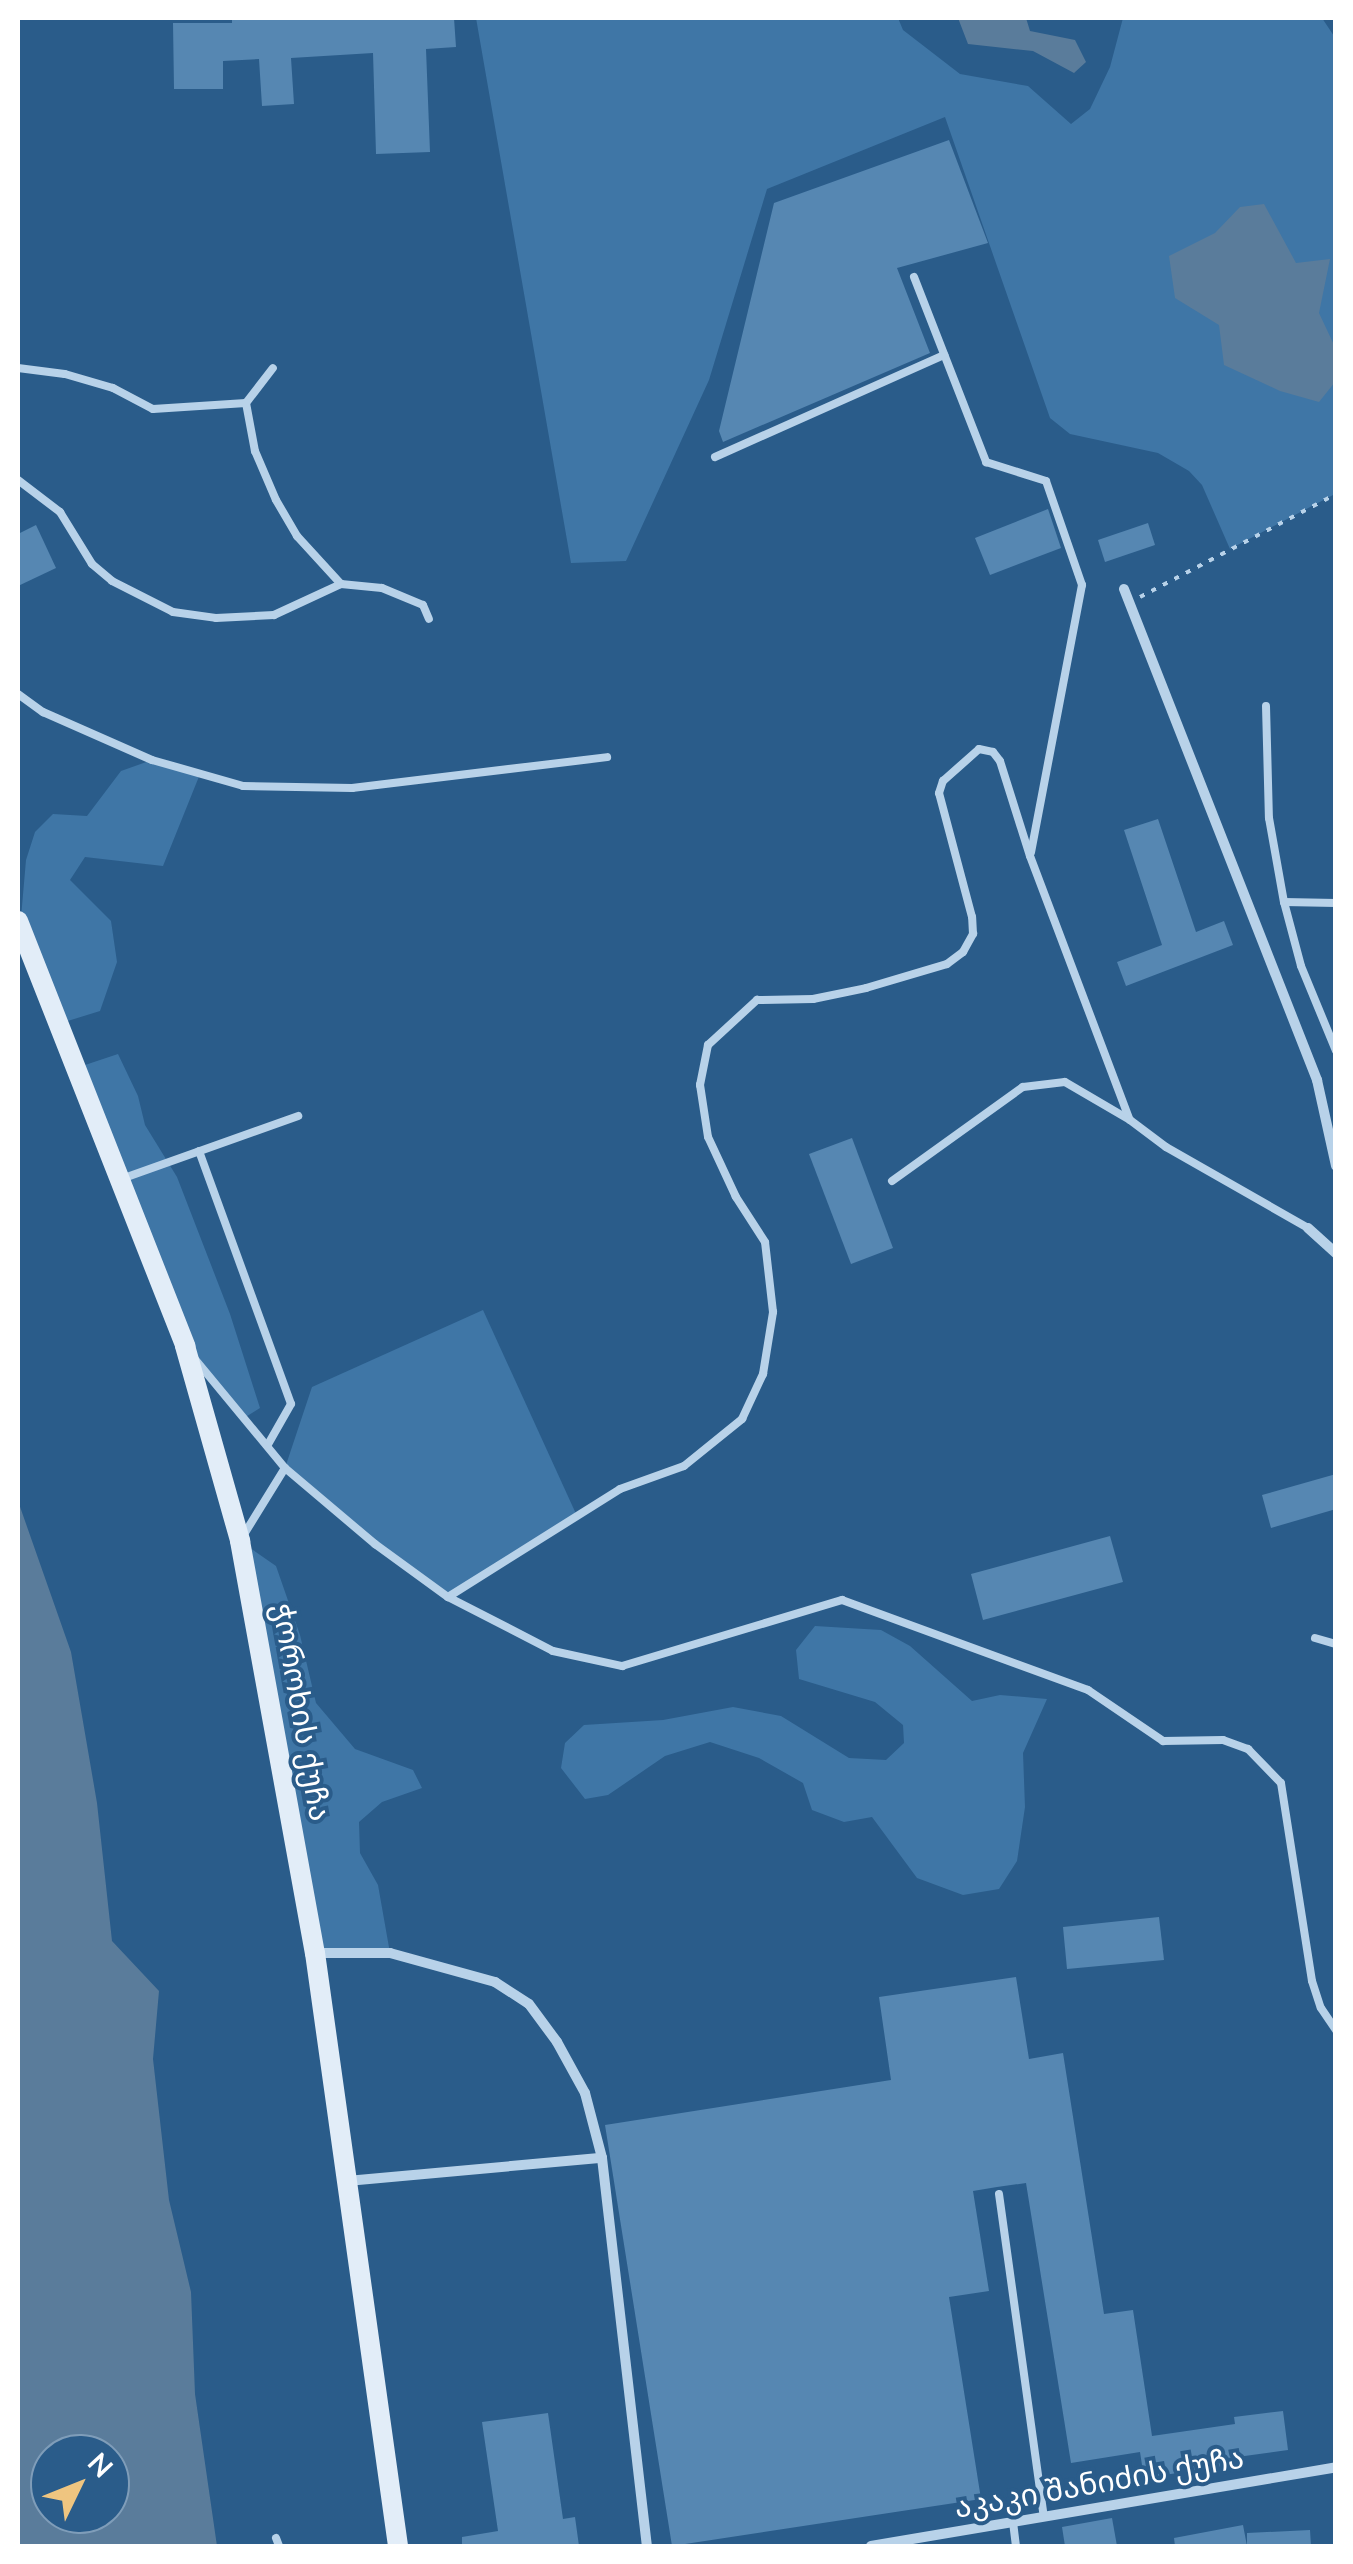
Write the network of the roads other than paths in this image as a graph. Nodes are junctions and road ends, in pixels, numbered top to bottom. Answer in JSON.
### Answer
{"nodes":[{"id":1,"x":914,"y":278,"type":"dead end"},
{"id":2,"x":944,"y":355,"type":"junction"},
{"id":3,"x":18,"y":368,"type":"edge"},
{"id":4,"x":273,"y":368,"type":"dead end"},
{"id":5,"x":246,"y":403,"type":"junction"},
{"id":6,"x":716,"y":457,"type":"dead end"},
{"id":7,"x":18,"y":480,"type":"edge"},
{"id":8,"x":341,"y":584,"type":"junction"},
{"id":9,"x":1124,"y":589,"type":"dead end"},
{"id":10,"x":429,"y":618,"type":"dead end"},
{"id":11,"x":18,"y":694,"type":"edge"},
{"id":12,"x":1266,"y":706,"type":"dead end"},
{"id":13,"x":607,"y":756,"type":"dead end"},
{"id":14,"x":1030,"y":856,"type":"junction"},
{"id":15,"x":1284,"y":902,"type":"junction"},
{"id":16,"x":1336,"y":903,"type":"edge"},
{"id":17,"x":18,"y":921,"type":"edge"},
{"id":18,"x":1336,"y":1051,"type":"edge"},
{"id":19,"x":298,"y":1116,"type":"dead end"},
{"id":20,"x":1130,"y":1120,"type":"junction"},
{"id":21,"x":200,"y":1152,"type":"junction"},
{"id":22,"x":1336,"y":1166,"type":"edge"},
{"id":23,"x":120,"y":1180,"type":"junction"},
{"id":24,"x":892,"y":1181,"type":"dead end"},
{"id":25,"x":1308,"y":1228,"type":"joint"},
{"id":26,"x":1336,"y":1252,"type":"edge"},
{"id":27,"x":185,"y":1346,"type":"junction"},
{"id":28,"x":267,"y":1446,"type":"junction"},
{"id":29,"x":285,"y":1468,"type":"junction"},
{"id":30,"x":240,"y":1541,"type":"junction"},
{"id":31,"x":448,"y":1597,"type":"junction"},
{"id":32,"x":1315,"y":1638,"type":"dead end"},
{"id":33,"x":1336,"y":1644,"type":"edge"},
{"id":34,"x":315,"y":1954,"type":"junction"},
{"id":35,"x":1336,"y":2030,"type":"edge"},
{"id":36,"x":602,"y":2158,"type":"junction"},
{"id":37,"x":346,"y":2181,"type":"junction"},
{"id":38,"x":999,"y":2194,"type":"dead end"},
{"id":39,"x":1336,"y":2467,"type":"edge"},
{"id":40,"x":1044,"y":2517,"type":"junction"},
{"id":41,"x":1013,"y":2522,"type":"junction"},
{"id":42,"x":398,"y":2546,"type":"edge"},
{"id":43,"x":647,"y":2546,"type":"edge"},
{"id":44,"x":872,"y":2546,"type":"edge"},
{"id":45,"x":1016,"y":2546,"type":"edge"}],
"edges":[{"from":1,"to":2,"type":"lane"},
{"from":2,"to":6,"type":"lane"},
{"from":2,"to":14,"type":"lane"},
{"from":3,"to":5,"type":"lane"},
{"from":4,"to":5,"type":"lane"},
{"from":5,"to":8,"type":"lane"},
{"from":7,"to":8,"type":"lane"},
{"from":8,"to":10,"type":"lane"},
{"from":9,"to":22,"type":"street"},
{"from":11,"to":13,"type":"lane"},
{"from":12,"to":15,"type":"lane"},
{"from":14,"to":20,"type":"lane"},
{"from":14,"to":31,"type":"lane"},
{"from":15,"to":16,"type":"lane"},
{"from":15,"to":18,"type":"lane"},
{"from":17,"to":23,"type":"street","name":"ჭოროხის ქუჩა"},
{"from":19,"to":21,"type":"lane"},
{"from":20,"to":24,"type":"lane"},
{"from":20,"to":25,"type":"lane"},
{"from":21,"to":23,"type":"lane"},
{"from":21,"to":28,"type":"lane"},
{"from":23,"to":27,"type":"street","name":"ჭოროხის ქუჩა"},
{"from":25,"to":26,"type":"street"},
{"from":27,"to":28,"type":"lane"},
{"from":27,"to":30,"type":"street","name":"ჭოროხის ქუჩა"},
{"from":28,"to":29,"type":"lane"},
{"from":29,"to":30,"type":"lane"},
{"from":29,"to":31,"type":"lane"},
{"from":30,"to":34,"type":"street","name":"ჭოროხის ქუჩა"},
{"from":31,"to":35,"type":"lane"},
{"from":32,"to":33,"type":"lane"},
{"from":34,"to":36,"type":"street"},
{"from":34,"to":37,"type":"street","name":"ჭოროხის ქუჩა"},
{"from":36,"to":37,"type":"street"},
{"from":36,"to":43,"type":"street"},
{"from":37,"to":42,"type":"street","name":"ჭოროხის ქუჩა"},
{"from":38,"to":40,"type":"lane"},
{"from":39,"to":40,"type":"street","name":"აკაკი შანიძის ქუჩა"},
{"from":40,"to":41,"type":"street","name":"აკაკი შანიძის ქუჩა"},
{"from":41,"to":44,"type":"street","name":"აკაკი შანიძის ქუჩა"},
{"from":41,"to":45,"type":"lane"}]}
